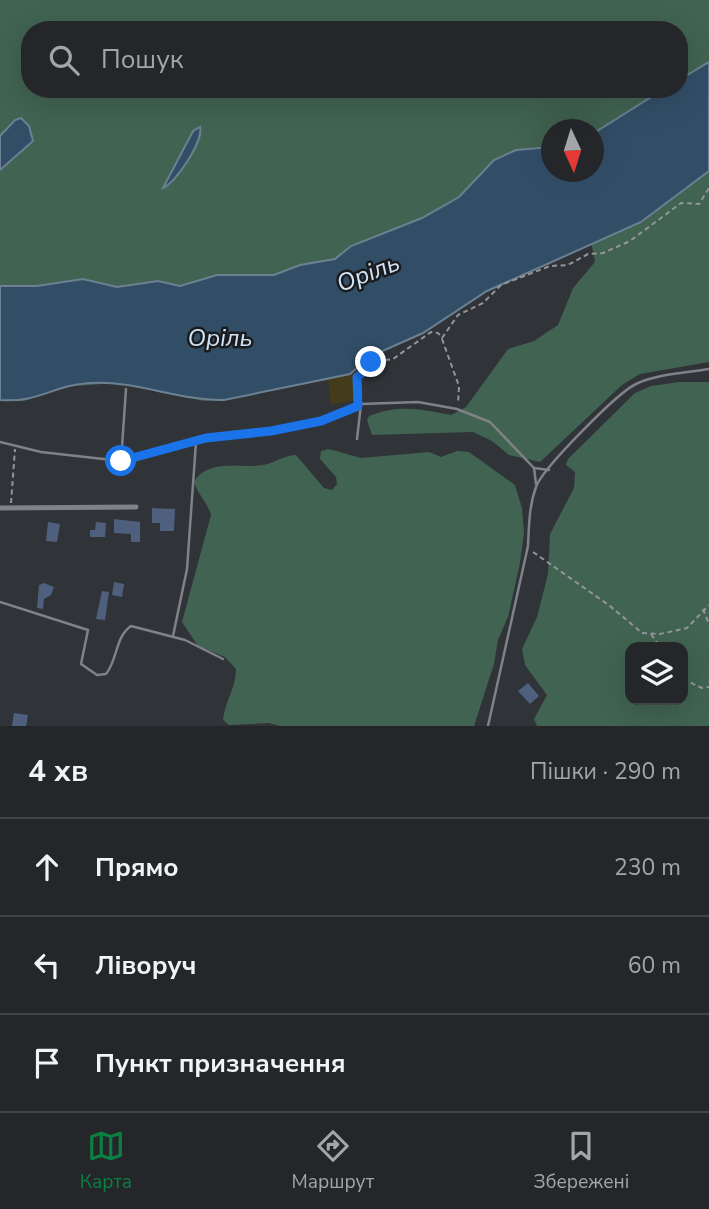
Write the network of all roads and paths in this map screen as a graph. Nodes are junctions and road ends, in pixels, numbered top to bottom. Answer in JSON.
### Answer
{"nodes":[{"id":1,"x":709,"y":188,"type":"edge"},
{"id":2,"x":442,"y":338,"type":"junction"},
{"id":3,"x":709,"y":369,"type":"edge"},
{"id":4,"x":126,"y":389,"type":"dead end"},
{"id":5,"x":359,"y":405,"type":"junction"},
{"id":6,"x":457,"y":409,"type":"junction"},
{"id":7,"x":357,"y":439,"type":"dead end"},
{"id":8,"x":196,"y":441,"type":"junction"},
{"id":9,"x":0,"y":442,"type":"edge"},
{"id":10,"x":15,"y":445,"type":"junction"},
{"id":11,"x":121,"y":461,"type":"junction"},
{"id":12,"x":534,"y":467,"type":"junction"},
{"id":13,"x":549,"y":470,"type":"junction"},
{"id":14,"x":536,"y":484,"type":"junction"},
{"id":15,"x":136,"y":507,"type":"dead end"},
{"id":16,"x":0,"y":508,"type":"edge"},
{"id":17,"x":11,"y":508,"type":"junction"},
{"id":18,"x":528,"y":546,"type":"junction"},
{"id":19,"x":0,"y":602,"type":"edge"},
{"id":20,"x":709,"y":605,"type":"edge"},
{"id":21,"x":702,"y":610,"type":"junction"},
{"id":22,"x":709,"y":624,"type":"edge"},
{"id":23,"x":650,"y":633,"type":"junction"},
{"id":24,"x":173,"y":636,"type":"junction"},
{"id":25,"x":656,"y":642,"type":"edge"},
{"id":26,"x":223,"y":659,"type":"dead end"},
{"id":27,"x":688,"y":681,"type":"edge"},
{"id":28,"x":709,"y":687,"type":"edge"},
{"id":29,"x":488,"y":726,"type":"edge"}],
"edges":[{"from":1,"to":2,"type":"path"},
{"from":2,"to":5,"type":"path"},
{"from":2,"to":6,"type":"path"},
{"from":3,"to":13,"type":"lane"},
{"from":4,"to":11,"type":"lane"},
{"from":5,"to":6,"type":"lane"},
{"from":5,"to":7,"type":"lane"},
{"from":5,"to":8,"type":"lane"},
{"from":6,"to":12,"type":"lane"},
{"from":8,"to":11,"type":"lane"},
{"from":8,"to":24,"type":"lane"},
{"from":9,"to":10,"type":"lane"},
{"from":10,"to":11,"type":"lane"},
{"from":10,"to":17,"type":"path"},
{"from":12,"to":13,"type":"lane"},
{"from":12,"to":14,"type":"lane"},
{"from":13,"to":14,"type":"lane"},
{"from":14,"to":18,"type":"lane"},
{"from":15,"to":17,"type":"street"},
{"from":16,"to":17,"type":"street"},
{"from":18,"to":23,"type":"path"},
{"from":18,"to":29,"type":"lane"},
{"from":19,"to":24,"type":"lane"},
{"from":20,"to":21,"type":"path"},
{"from":21,"to":22,"type":"path"},
{"from":21,"to":23,"type":"path"},
{"from":23,"to":25,"type":"path"},
{"from":24,"to":26,"type":"lane"},
{"from":27,"to":28,"type":"path"}]}
